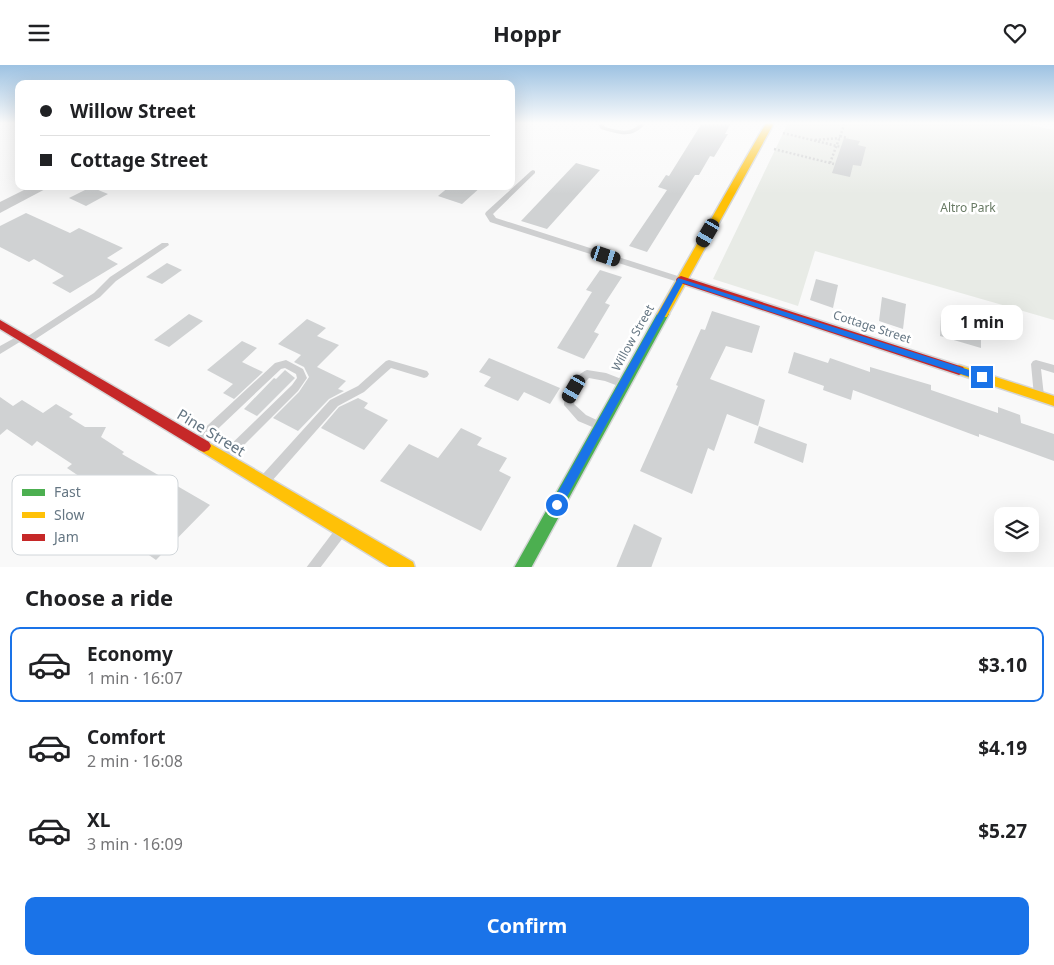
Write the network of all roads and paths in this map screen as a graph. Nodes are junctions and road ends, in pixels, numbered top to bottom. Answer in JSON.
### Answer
{"nodes":[{"id":1,"x":757,"y":146,"type":"edge"},
{"id":2,"x":836,"y":146,"type":"edge"},
{"id":3,"x":769,"y":148,"type":"dead end"},
{"id":4,"x":830,"y":163,"type":"junction"},
{"id":5,"x":834,"y":164,"type":"dead end"},
{"id":6,"x":533,"y":172,"type":"dead end"},
{"id":7,"x":515,"y":189,"type":"edge"},
{"id":8,"x":36,"y":190,"type":"edge"},
{"id":9,"x":514,"y":190,"type":"edge"},
{"id":10,"x":0,"y":208,"type":"edge"},
{"id":11,"x":164,"y":245,"type":"dead end"},
{"id":12,"x":681,"y":280,"type":"junction"},
{"id":13,"x":0,"y":324,"type":"edge"},
{"id":14,"x":25,"y":339,"type":"junction"},
{"id":15,"x":0,"y":351,"type":"edge"},
{"id":16,"x":1054,"y":369,"type":"edge"},
{"id":17,"x":424,"y":374,"type":"dead end"},
{"id":18,"x":623,"y":384,"type":"junction"},
{"id":19,"x":1039,"y":396,"type":"junction"},
{"id":20,"x":1054,"y":401,"type":"edge"},
{"id":21,"x":600,"y":426,"type":"junction"},
{"id":22,"x":197,"y":442,"type":"junction"},
{"id":23,"x":224,"y":458,"type":"junction"},
{"id":24,"x":263,"y":481,"type":"junction"},
{"id":25,"x":343,"y":529,"type":"junction"},
{"id":26,"x":312,"y":567,"type":"edge"},
{"id":27,"x":407,"y":567,"type":"edge"},
{"id":28,"x":522,"y":567,"type":"edge"}],
"edges":[{"from":1,"to":12,"type":"street","name":"Willow Street"},
{"from":2,"to":4,"type":"path"},
{"from":3,"to":4,"type":"path"},
{"from":4,"to":5,"type":"path"},
{"from":6,"to":7,"type":"lane"},
{"from":8,"to":10,"type":"street"},
{"from":9,"to":12,"type":"lane"},
{"from":11,"to":14,"type":"lane"},
{"from":12,"to":18,"type":"street","name":"Willow Street"},
{"from":12,"to":19,"type":"street","name":"Cottage Street"},
{"from":13,"to":14,"type":"street","name":"Pine Street"},
{"from":14,"to":15,"type":"lane"},
{"from":14,"to":22,"type":"street","name":"Pine Street"},
{"from":16,"to":19,"type":"lane"},
{"from":17,"to":24,"type":"lane"},
{"from":18,"to":21,"type":"street","name":"Willow Street"},
{"from":18,"to":21,"type":"lane"},
{"from":19,"to":20,"type":"street","name":"Cottage Street"},
{"from":21,"to":28,"type":"street","name":"Willow Street"},
{"from":22,"to":23,"type":"street","name":"Pine Street"},
{"from":22,"to":23,"type":"lane"},
{"from":23,"to":24,"type":"street","name":"Pine Street"},
{"from":24,"to":25,"type":"street","name":"Pine Street"},
{"from":25,"to":26,"type":"lane"},
{"from":25,"to":27,"type":"street","name":"Pine Street"}]}
